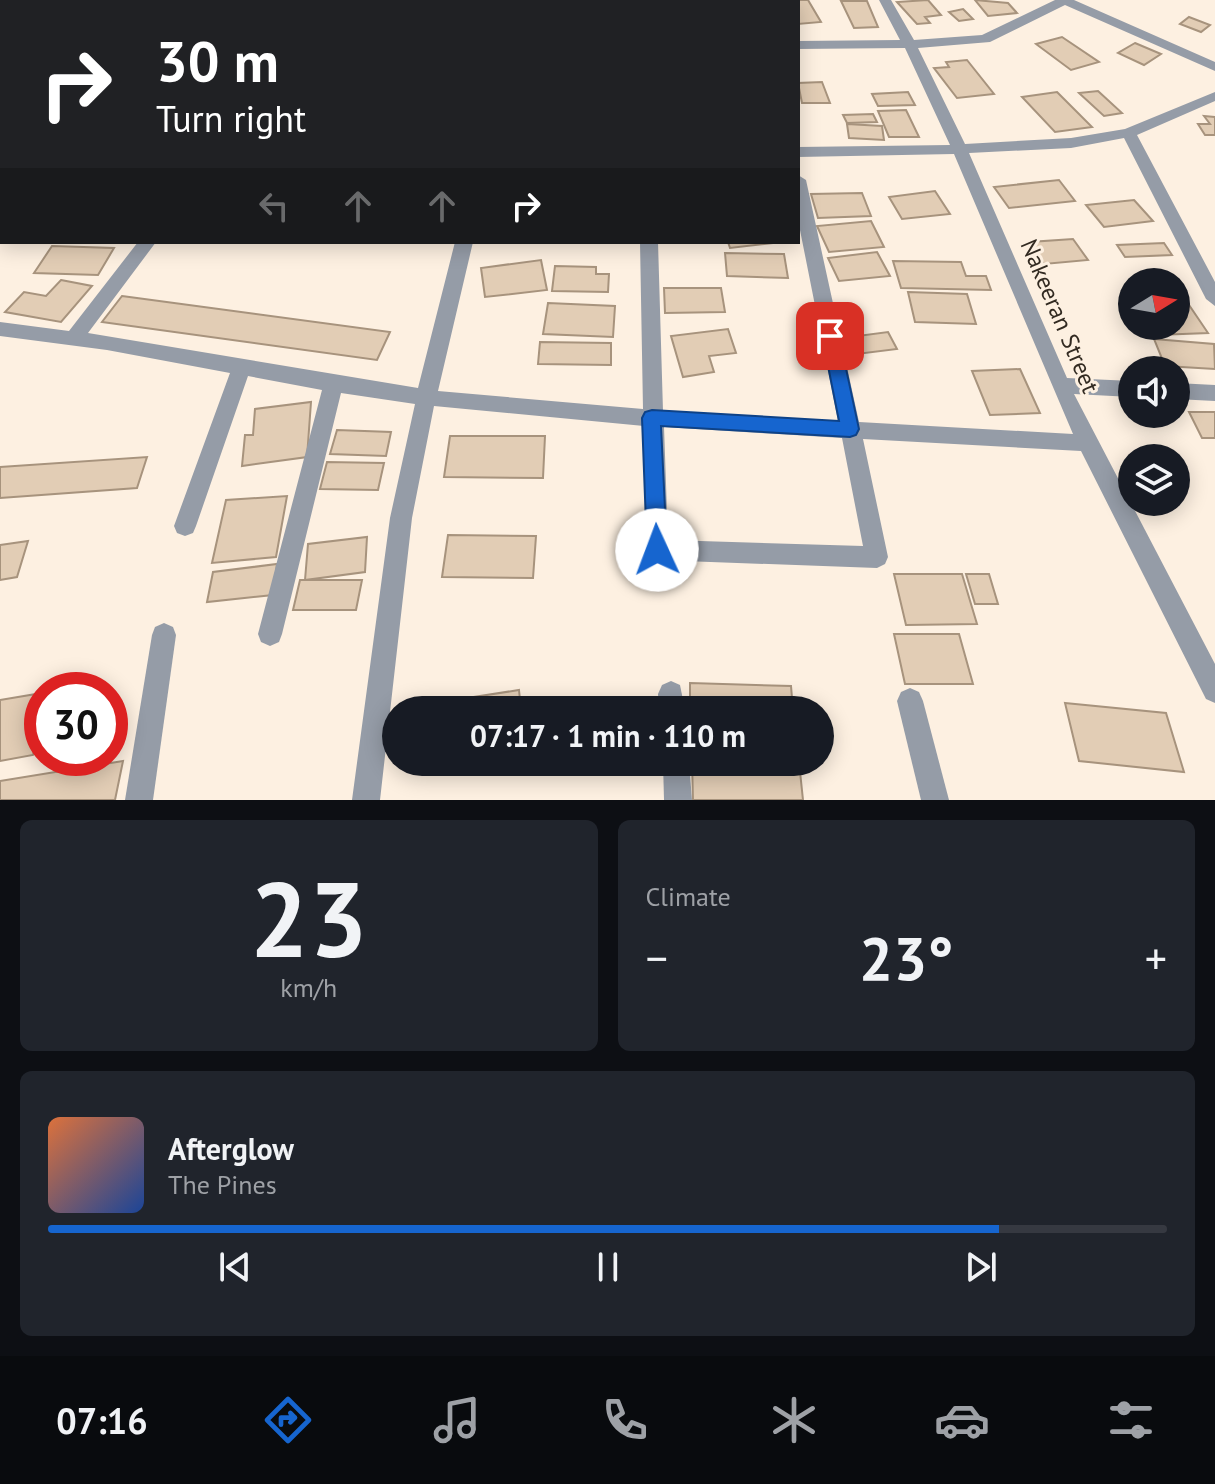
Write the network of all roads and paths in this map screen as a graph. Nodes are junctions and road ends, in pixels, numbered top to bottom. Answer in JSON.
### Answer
{"nodes":[{"id":1,"x":885,"y":0,"type":"edge"},
{"id":2,"x":1064,"y":0,"type":"edge"},
{"id":3,"x":911,"y":44,"type":"junction"},
{"id":4,"x":800,"y":45,"type":"edge"},
{"id":5,"x":1215,"y":67,"type":"edge"},
{"id":6,"x":1215,"y":96,"type":"edge"},
{"id":7,"x":1129,"y":133,"type":"junction"},
{"id":8,"x":959,"y":149,"type":"junction"},
{"id":9,"x":800,"y":152,"type":"edge"},
{"id":10,"x":800,"y":190,"type":"edge"},
{"id":11,"x":145,"y":244,"type":"edge"},
{"id":12,"x":464,"y":244,"type":"edge"},
{"id":13,"x":649,"y":244,"type":"edge"},
{"id":14,"x":1215,"y":299,"type":"edge"},
{"id":15,"x":0,"y":329,"type":"edge"},
{"id":16,"x":74,"y":338,"type":"junction"},
{"id":17,"x":241,"y":368,"type":"junction"},
{"id":18,"x":333,"y":385,"type":"junction"},
{"id":19,"x":1060,"y":385,"type":"junction"},
{"id":20,"x":1118,"y":388,"type":"edge"},
{"id":21,"x":1190,"y":392,"type":"edge"},
{"id":22,"x":1215,"y":393,"type":"edge"},
{"id":23,"x":426,"y":398,"type":"junction"},
{"id":24,"x":652,"y":418,"type":"junction"},
{"id":25,"x":850,"y":429,"type":"junction"},
{"id":26,"x":1088,"y":443,"type":"junction"},
{"id":27,"x":185,"y":526,"type":"dead end"},
{"id":28,"x":270,"y":634,"type":"dead end"},
{"id":29,"x":164,"y":635,"type":"dead end"},
{"id":30,"x":1215,"y":690,"type":"edge"},
{"id":31,"x":910,"y":701,"type":"dead end"},
{"id":32,"x":677,"y":776,"type":"edge"},
{"id":33,"x":139,"y":800,"type":"edge"},
{"id":34,"x":366,"y":800,"type":"edge"},
{"id":35,"x":678,"y":800,"type":"edge"},
{"id":36,"x":935,"y":800,"type":"edge"}],
"edges":[{"from":1,"to":3,"type":"street","name":"Nakeeran Street"},
{"from":2,"to":3,"type":"street"},
{"from":2,"to":5,"type":"street"},
{"from":3,"to":4,"type":"street"},
{"from":3,"to":8,"type":"street","name":"Nakeeran Street"},
{"from":6,"to":7,"type":"street"},
{"from":7,"to":8,"type":"street"},
{"from":7,"to":14,"type":"street"},
{"from":8,"to":9,"type":"street"},
{"from":8,"to":19,"type":"street","name":"Nakeeran Street"},
{"from":10,"to":25,"type":"street"},
{"from":11,"to":16,"type":"street"},
{"from":12,"to":23,"type":"street"},
{"from":13,"to":24,"type":"street"},
{"from":15,"to":16,"type":"street"},
{"from":16,"to":17,"type":"street"},
{"from":17,"to":18,"type":"street"},
{"from":17,"to":27,"type":"street"},
{"from":18,"to":23,"type":"street"},
{"from":18,"to":28,"type":"street"},
{"from":19,"to":20,"type":"street"},
{"from":19,"to":26,"type":"street","name":"Nakeeran Street"},
{"from":21,"to":22,"type":"street"},
{"from":23,"to":24,"type":"street"},
{"from":23,"to":34,"type":"street"},
{"from":24,"to":25,"type":"street"},
{"from":24,"to":25,"type":"street"},
{"from":25,"to":26,"type":"street"},
{"from":26,"to":30,"type":"street","name":"Nakeeran Street"},
{"from":29,"to":33,"type":"street"},
{"from":31,"to":36,"type":"street"},
{"from":32,"to":35,"type":"street"}]}
